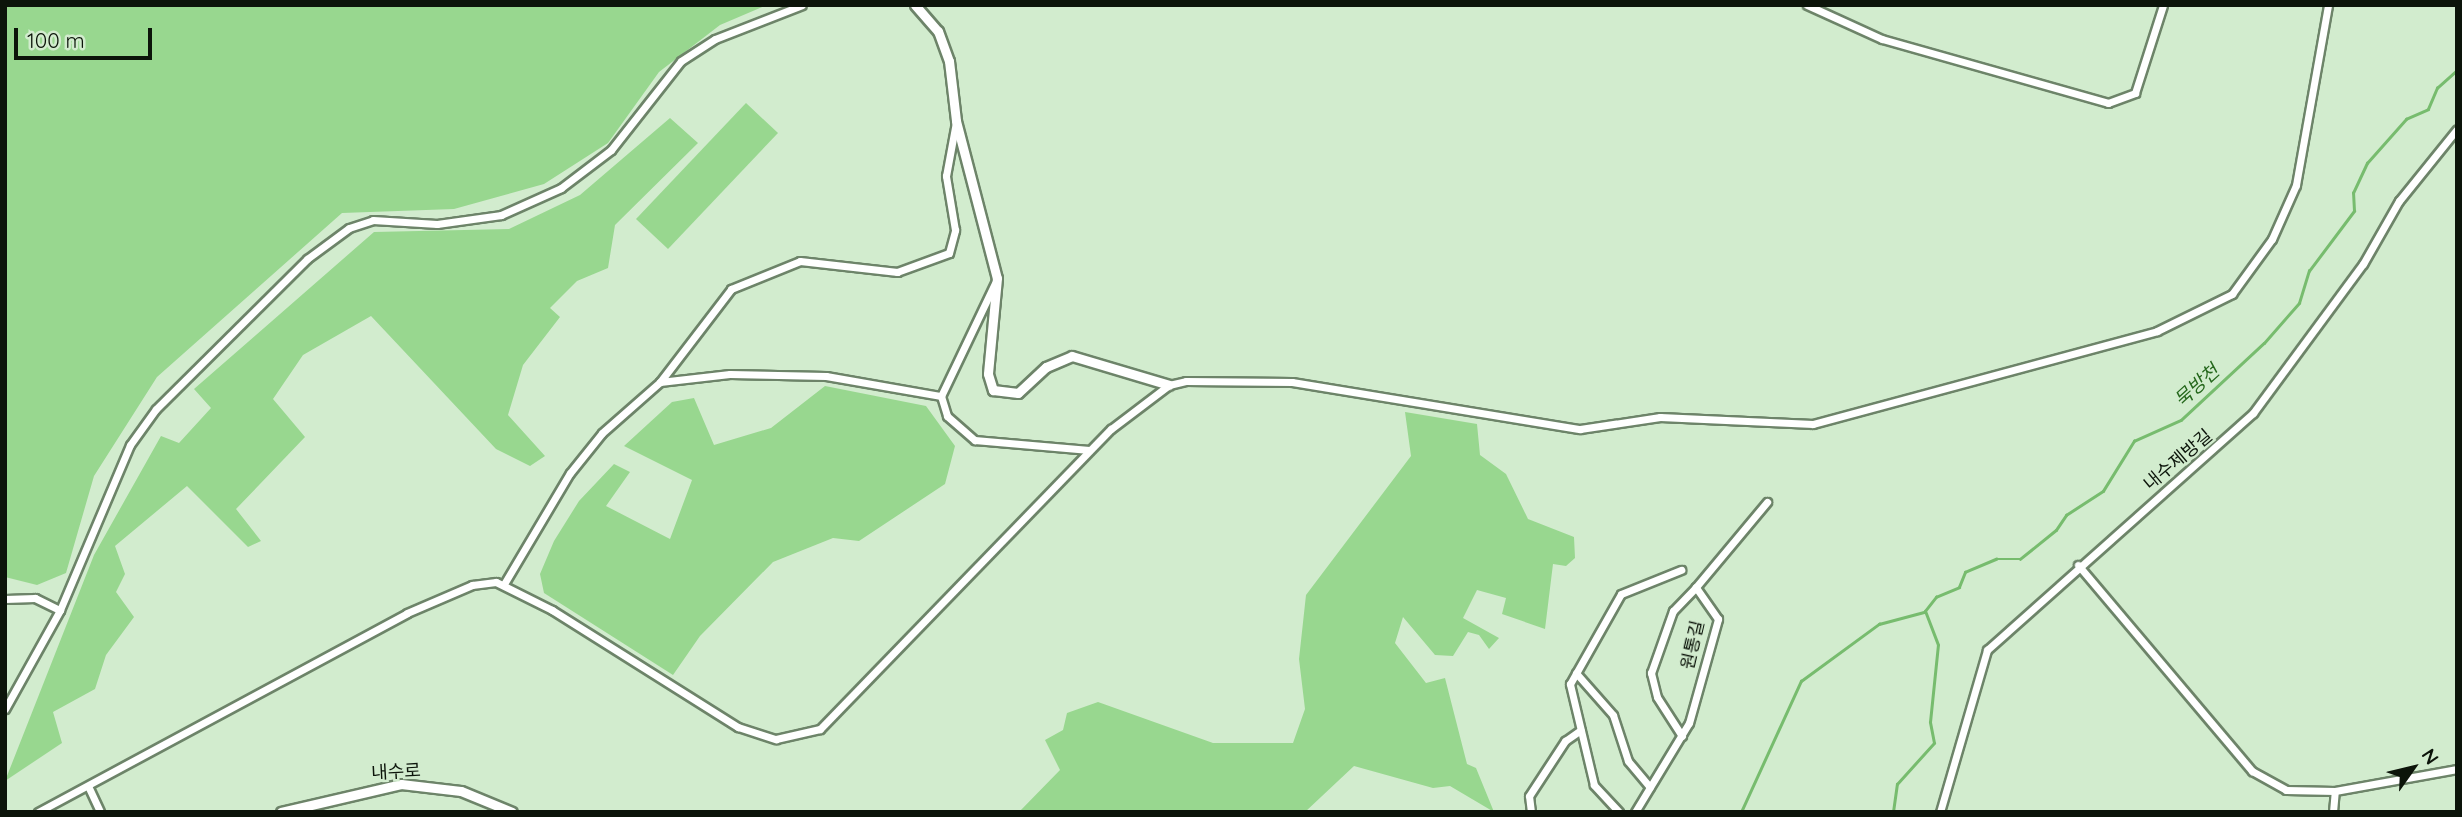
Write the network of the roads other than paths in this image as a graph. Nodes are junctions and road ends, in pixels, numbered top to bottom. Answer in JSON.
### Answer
{"nodes":[{"id":1,"x":802,"y":5,"type":"edge"},
{"id":2,"x":915,"y":5,"type":"edge"},
{"id":3,"x":1807,"y":5,"type":"edge"},
{"id":4,"x":2163,"y":5,"type":"edge"},
{"id":5,"x":2328,"y":5,"type":"edge"},
{"id":6,"x":956,"y":121,"type":"junction"},
{"id":7,"x":2457,"y":129,"type":"edge"},
{"id":8,"x":998,"y":278,"type":"junction"},
{"id":9,"x":660,"y":382,"type":"junction"},
{"id":10,"x":1169,"y":386,"type":"junction"},
{"id":11,"x":941,"y":396,"type":"junction"},
{"id":12,"x":1089,"y":450,"type":"junction"},
{"id":13,"x":1767,"y":502,"type":"dead end"},
{"id":14,"x":2078,"y":565,"type":"junction"},
{"id":15,"x":1681,"y":570,"type":"dead end"},
{"id":16,"x":504,"y":584,"type":"junction"},
{"id":17,"x":1696,"y":587,"type":"junction"},
{"id":18,"x":5,"y":599,"type":"edge"},
{"id":19,"x":60,"y":610,"type":"junction"},
{"id":20,"x":1576,"y":673,"type":"junction"},
{"id":21,"x":5,"y":709,"type":"edge"},
{"id":22,"x":1581,"y":730,"type":"junction"},
{"id":23,"x":1682,"y":736,"type":"junction"},
{"id":24,"x":2457,"y":769,"type":"edge"},
{"id":25,"x":1650,"y":787,"type":"junction"},
{"id":26,"x":89,"y":788,"type":"junction"},
{"id":27,"x":2335,"y":791,"type":"junction"},
{"id":28,"x":38,"y":812,"type":"edge"},
{"id":29,"x":100,"y":812,"type":"edge"},
{"id":30,"x":281,"y":812,"type":"edge"},
{"id":31,"x":512,"y":812,"type":"edge"},
{"id":32,"x":1531,"y":812,"type":"edge"},
{"id":33,"x":1619,"y":812,"type":"edge"},
{"id":34,"x":1635,"y":812,"type":"edge"},
{"id":35,"x":1940,"y":812,"type":"edge"},
{"id":36,"x":2333,"y":812,"type":"edge"}],
"edges":[{"from":1,"to":19,"type":"street"},
{"from":2,"to":6,"type":"street"},
{"from":3,"to":4,"type":"street"},
{"from":5,"to":10,"type":"street"},
{"from":6,"to":8,"type":"street"},
{"from":6,"to":9,"type":"street"},
{"from":7,"to":14,"type":"street","name":"내수제방길"},
{"from":8,"to":10,"type":"street"},
{"from":8,"to":11,"type":"street"},
{"from":9,"to":11,"type":"street"},
{"from":9,"to":16,"type":"street"},
{"from":10,"to":12,"type":"street"},
{"from":11,"to":12,"type":"street"},
{"from":12,"to":16,"type":"street"},
{"from":13,"to":17,"type":"street"},
{"from":14,"to":27,"type":"street"},
{"from":14,"to":35,"type":"street","name":"내수제방길"},
{"from":15,"to":20,"type":"street"},
{"from":16,"to":26,"type":"street"},
{"from":17,"to":23,"type":"street","name":"원통길"},
{"from":17,"to":23,"type":"street"},
{"from":18,"to":19,"type":"street"},
{"from":19,"to":21,"type":"street"},
{"from":20,"to":22,"type":"street"},
{"from":20,"to":25,"type":"street"},
{"from":22,"to":32,"type":"street"},
{"from":22,"to":33,"type":"street"},
{"from":23,"to":25,"type":"street","name":"원통길"},
{"from":24,"to":27,"type":"street"},
{"from":25,"to":34,"type":"street","name":"원통길"},
{"from":26,"to":28,"type":"street"},
{"from":26,"to":29,"type":"street"},
{"from":27,"to":36,"type":"street"},
{"from":30,"to":31,"type":"street","name":"내수로"}]}
